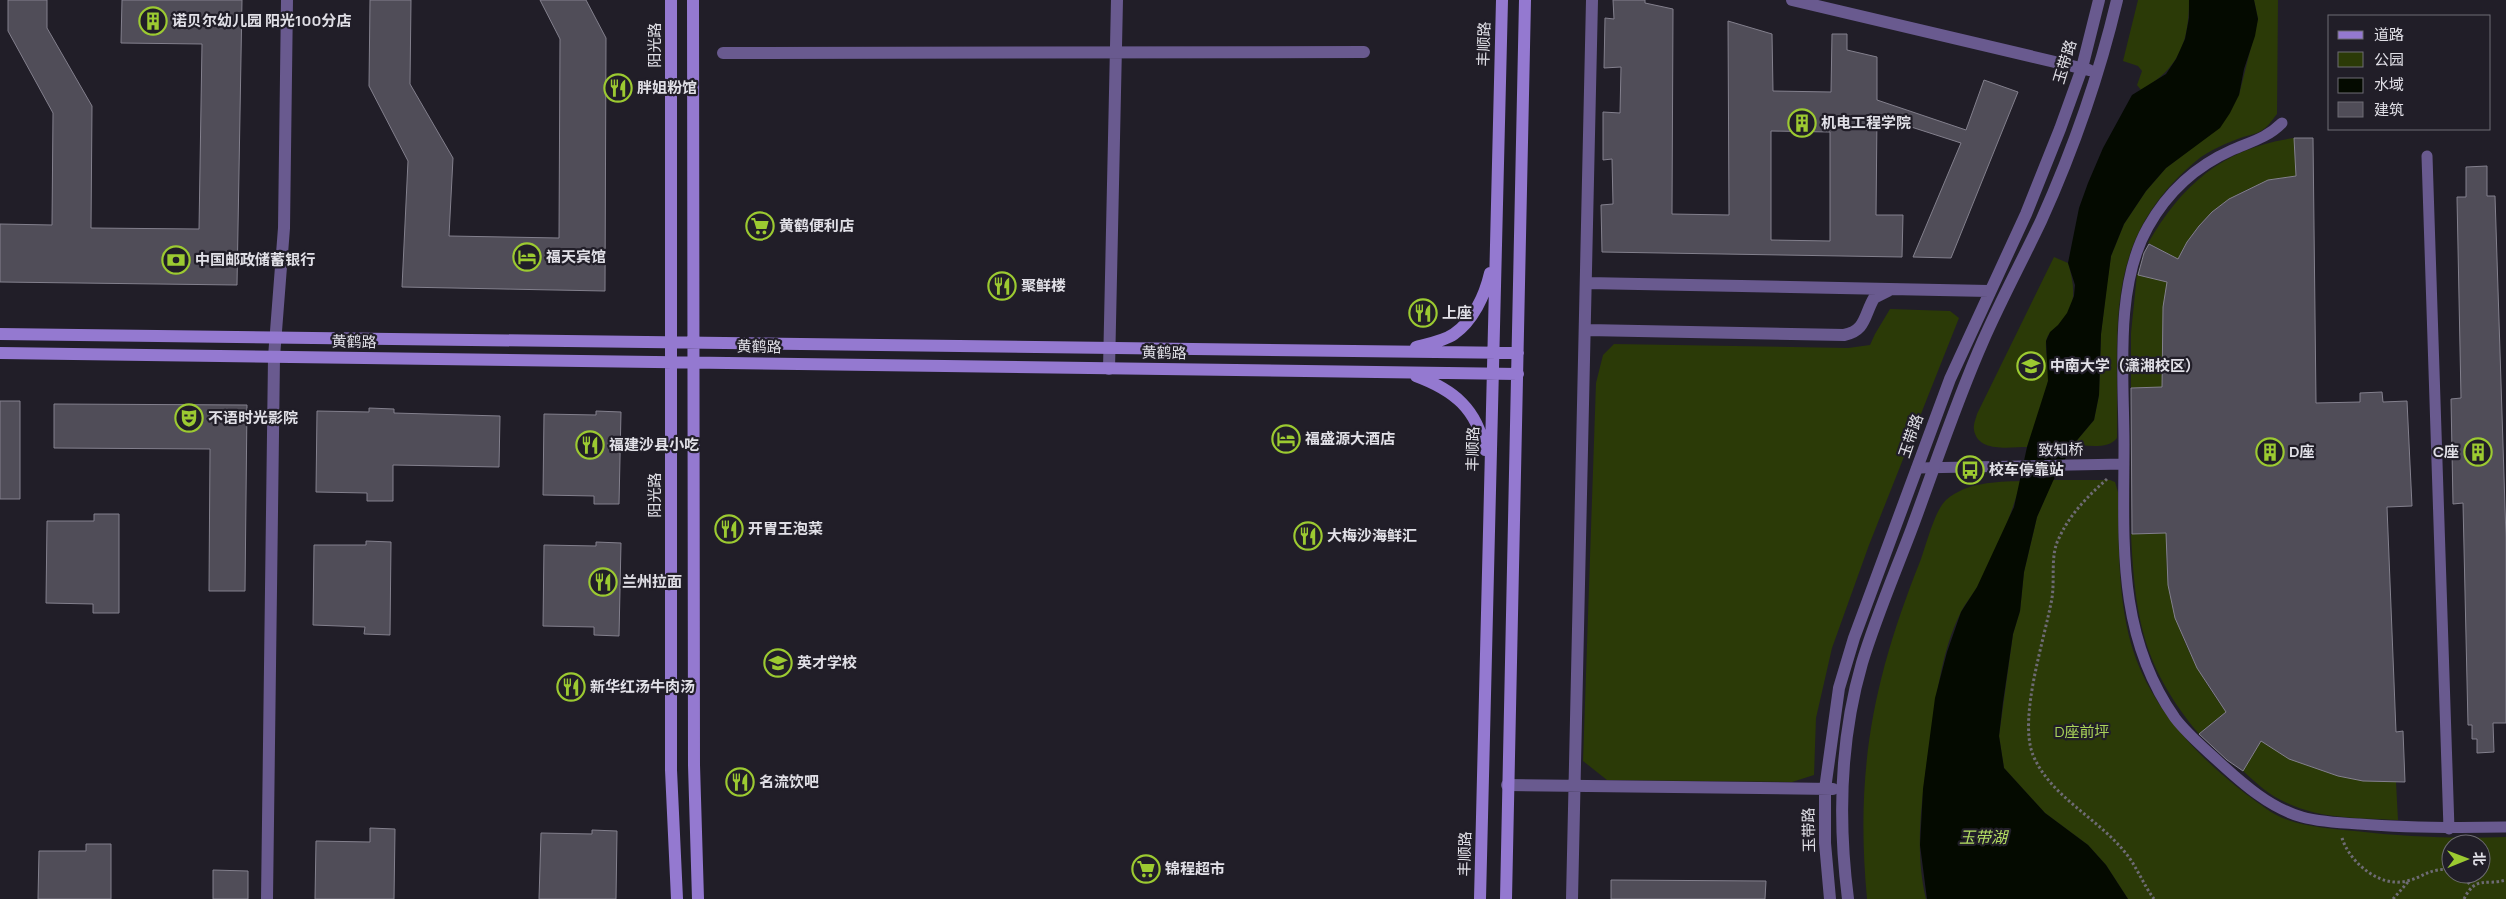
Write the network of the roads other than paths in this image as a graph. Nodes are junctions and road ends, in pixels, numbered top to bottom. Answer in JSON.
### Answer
{"nodes":[{"id":1,"x":287,"y":0,"type":"edge"},
{"id":2,"x":671,"y":0,"type":"edge"},
{"id":3,"x":693,"y":0,"type":"edge"},
{"id":4,"x":1118,"y":0,"type":"edge"},
{"id":5,"x":1502,"y":0,"type":"edge"},
{"id":6,"x":1525,"y":0,"type":"edge"},
{"id":7,"x":1592,"y":0,"type":"edge"},
{"id":8,"x":1792,"y":0,"type":"edge"},
{"id":9,"x":2099,"y":0,"type":"edge"},
{"id":10,"x":2117,"y":0,"type":"edge"},
{"id":11,"x":1117,"y":52,"type":"junction"},
{"id":12,"x":1364,"y":52,"type":"dead end"},
{"id":13,"x":723,"y":54,"type":"dead end"},
{"id":14,"x":2082,"y":68,"type":"junction"},
{"id":15,"x":2097,"y":72,"type":"junction"},
{"id":16,"x":2282,"y":123,"type":"dead end"},
{"id":17,"x":2427,"y":156,"type":"dead end"},
{"id":18,"x":1495,"y":244,"type":"junction"},
{"id":19,"x":1588,"y":283,"type":"junction"},
{"id":20,"x":1847,"y":289,"type":"junction"},
{"id":21,"x":1898,"y":290,"type":"junction"},
{"id":22,"x":1989,"y":291,"type":"junction"},
{"id":23,"x":1867,"y":313,"type":"junction"},
{"id":24,"x":1587,"y":330,"type":"junction"},
{"id":25,"x":0,"y":334,"type":"edge"},
{"id":26,"x":275,"y":338,"type":"junction"},
{"id":27,"x":671,"y":343,"type":"junction"},
{"id":28,"x":692,"y":343,"type":"junction"},
{"id":29,"x":1109,"y":348,"type":"junction"},
{"id":30,"x":1384,"y":351,"type":"junction"},
{"id":31,"x":1492,"y":352,"type":"junction"},
{"id":32,"x":0,"y":353,"type":"edge"},
{"id":33,"x":1518,"y":353,"type":"junction"},
{"id":34,"x":274,"y":357,"type":"junction"},
{"id":35,"x":671,"y":363,"type":"junction"},
{"id":36,"x":692,"y":363,"type":"junction"},
{"id":37,"x":1108,"y":369,"type":"junction"},
{"id":38,"x":1381,"y":372,"type":"junction"},
{"id":39,"x":1491,"y":374,"type":"junction"},
{"id":40,"x":1518,"y":374,"type":"junction"},
{"id":41,"x":2124,"y":464,"type":"junction"},
{"id":42,"x":1917,"y":468,"type":"junction"},
{"id":43,"x":1934,"y":468,"type":"junction"},
{"id":44,"x":1489,"y":476,"type":"junction"},
{"id":45,"x":1507,"y":785,"type":"junction"},
{"id":46,"x":1574,"y":786,"type":"junction"},
{"id":47,"x":1825,"y":789,"type":"junction"},
{"id":48,"x":1843,"y":790,"type":"junction"},
{"id":49,"x":2506,"y":827,"type":"edge"},
{"id":50,"x":2448,"y":829,"type":"junction"},
{"id":51,"x":267,"y":899,"type":"edge"},
{"id":52,"x":677,"y":899,"type":"edge"},
{"id":53,"x":698,"y":899,"type":"edge"},
{"id":54,"x":1480,"y":899,"type":"edge"},
{"id":55,"x":1506,"y":899,"type":"edge"},
{"id":56,"x":1572,"y":899,"type":"edge"},
{"id":57,"x":1830,"y":899,"type":"edge"},
{"id":58,"x":1848,"y":899,"type":"edge"}],
"edges":[{"from":1,"to":26,"type":"street"},
{"from":2,"to":27,"type":"main road","name":"阳光路"},
{"from":3,"to":28,"type":"main road"},
{"from":4,"to":11,"type":"street"},
{"from":5,"to":18,"type":"main road","name":"丰顺路"},
{"from":6,"to":33,"type":"main road"},
{"from":7,"to":19,"type":"street"},
{"from":8,"to":14,"type":"street"},
{"from":9,"to":14,"type":"street","name":"玉带路"},
{"from":10,"to":15,"type":"street"},
{"from":11,"to":12,"type":"street"},
{"from":11,"to":13,"type":"street"},
{"from":11,"to":29,"type":"street"},
{"from":14,"to":15,"type":"street"},
{"from":14,"to":22,"type":"street","name":"玉带路"},
{"from":15,"to":43,"type":"street"},
{"from":16,"to":41,"type":"lane"},
{"from":17,"to":50,"type":"lane"},
{"from":18,"to":30,"type":"main road"},
{"from":18,"to":31,"type":"main road","name":"丰顺路"},
{"from":19,"to":20,"type":"street"},
{"from":19,"to":24,"type":"street"},
{"from":20,"to":21,"type":"street"},
{"from":20,"to":23,"type":"street"},
{"from":21,"to":22,"type":"street"},
{"from":21,"to":23,"type":"street"},
{"from":22,"to":42,"type":"street","name":"玉带路"},
{"from":23,"to":24,"type":"street"},
{"from":24,"to":46,"type":"street"},
{"from":25,"to":26,"type":"main road"},
{"from":26,"to":27,"type":"main road"},
{"from":26,"to":34,"type":"street"},
{"from":27,"to":28,"type":"main road"},
{"from":27,"to":35,"type":"main road","name":"阳光路"},
{"from":28,"to":29,"type":"main road"},
{"from":28,"to":36,"type":"main road"},
{"from":29,"to":30,"type":"main road"},
{"from":29,"to":37,"type":"street"},
{"from":30,"to":31,"type":"main road"},
{"from":31,"to":33,"type":"main road"},
{"from":31,"to":39,"type":"main road","name":"丰顺路"},
{"from":32,"to":34,"type":"main road","name":"黄鹤路"},
{"from":33,"to":40,"type":"main road"},
{"from":34,"to":35,"type":"main road","name":"黄鹤路"},
{"from":34,"to":51,"type":"street"},
{"from":35,"to":36,"type":"main road","name":"黄鹤路"},
{"from":35,"to":52,"type":"main road","name":"阳光路"},
{"from":36,"to":37,"type":"main road","name":"黄鹤路"},
{"from":36,"to":53,"type":"main road"},
{"from":37,"to":38,"type":"main road","name":"黄鹤路"},
{"from":38,"to":39,"type":"main road","name":"黄鹤路"},
{"from":38,"to":44,"type":"main road"},
{"from":39,"to":40,"type":"main road","name":"黄鹤路"},
{"from":39,"to":44,"type":"main road","name":"丰顺路"},
{"from":40,"to":45,"type":"main road"},
{"from":41,"to":43,"type":"lane","name":"致知桥"},
{"from":41,"to":50,"type":"lane"},
{"from":42,"to":43,"type":"lane","name":"致知桥"},
{"from":42,"to":47,"type":"street","name":"玉带路"},
{"from":43,"to":48,"type":"street"},
{"from":44,"to":54,"type":"main road","name":"丰顺路"},
{"from":45,"to":46,"type":"street"},
{"from":45,"to":55,"type":"main road"},
{"from":46,"to":47,"type":"street"},
{"from":46,"to":56,"type":"street"},
{"from":47,"to":48,"type":"street"},
{"from":47,"to":57,"type":"street","name":"玉带路"},
{"from":48,"to":58,"type":"street"},
{"from":49,"to":50,"type":"lane"}]}
